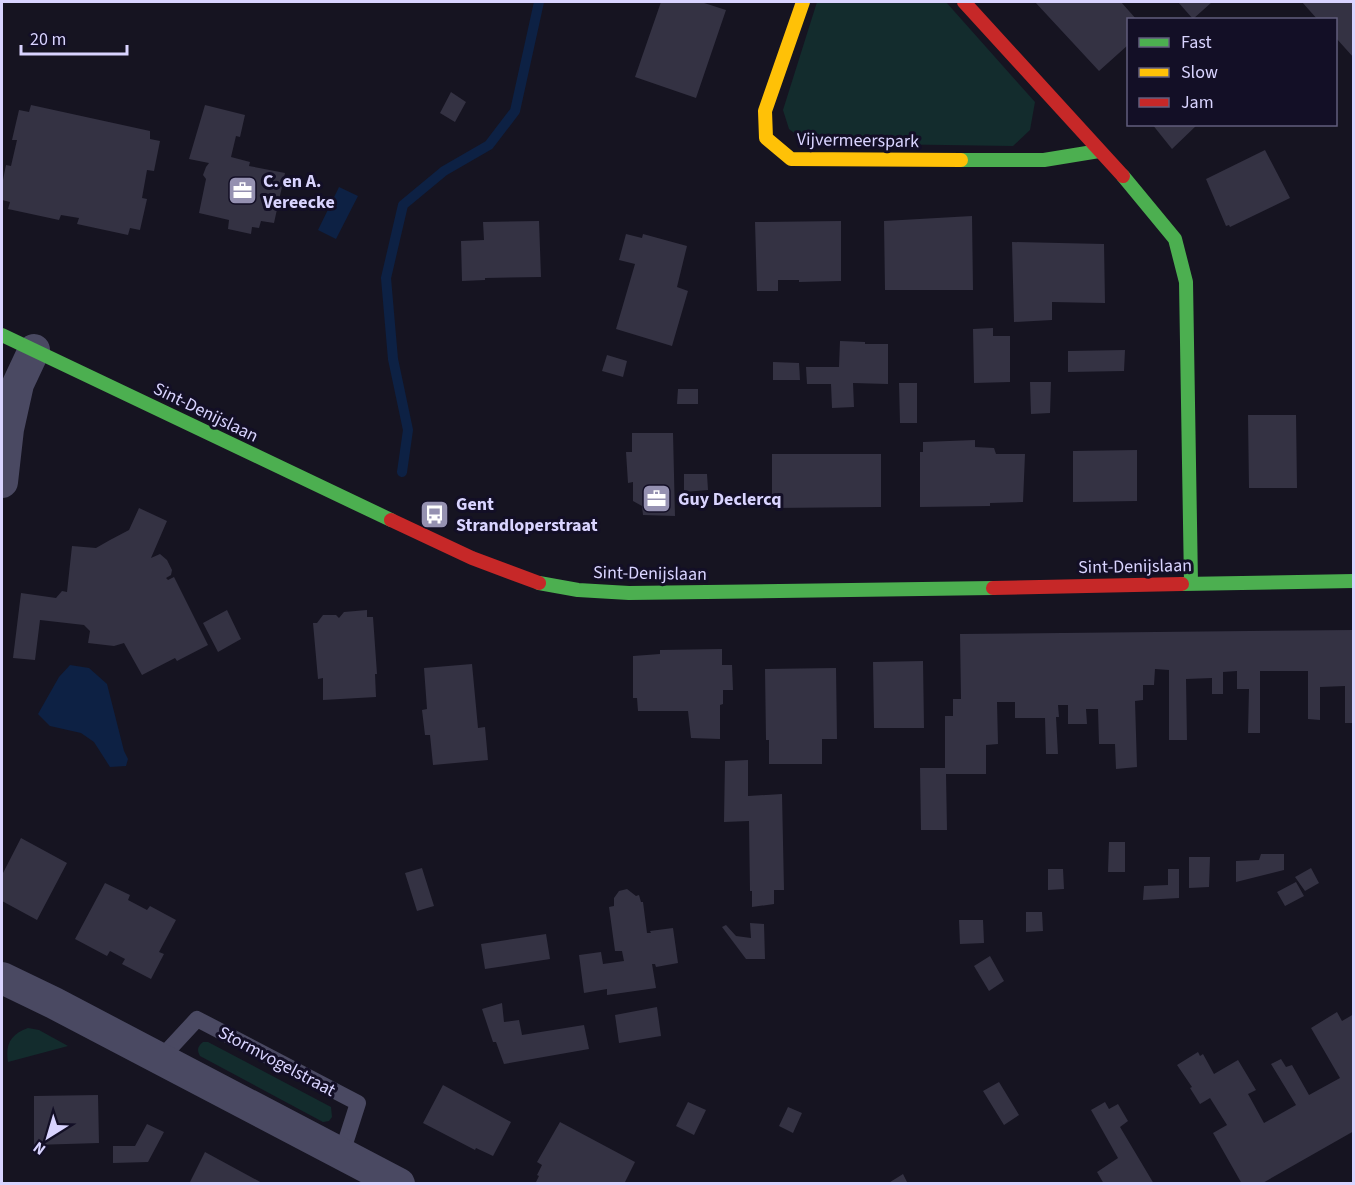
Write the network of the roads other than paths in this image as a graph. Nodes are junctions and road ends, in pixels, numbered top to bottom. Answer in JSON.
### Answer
{"nodes":[{"id":1,"x":803,"y":2,"type":"edge"},
{"id":2,"x":964,"y":2,"type":"edge"},
{"id":3,"x":1098,"y":151,"type":"junction"},
{"id":4,"x":2,"y":335,"type":"edge"},
{"id":5,"x":34,"y":350,"type":"junction"},
{"id":6,"x":2,"y":482,"type":"edge"},
{"id":7,"x":1353,"y":581,"type":"edge"},
{"id":8,"x":1191,"y":583,"type":"junction"},
{"id":9,"x":2,"y":978,"type":"edge"},
{"id":10,"x":160,"y":1059,"type":"junction"},
{"id":11,"x":342,"y":1153,"type":"junction"},
{"id":12,"x":399,"y":1184,"type":"edge"}],
"edges":[{"from":1,"to":3,"type":"street","name":"Vijvermeerspark"},
{"from":2,"to":3,"type":"street"},
{"from":3,"to":8,"type":"street"},
{"from":4,"to":5,"type":"street","name":"Sint-Denijslaan"},
{"from":5,"to":6,"type":"street"},
{"from":5,"to":8,"type":"street","name":"Sint-Denijslaan"},
{"from":7,"to":8,"type":"street","name":"Sint-Denijslaan"},
{"from":9,"to":10,"type":"street"},
{"from":10,"to":11,"type":"street"},
{"from":10,"to":11,"type":"lane","name":"Stormvogelstraat"},
{"from":11,"to":12,"type":"street"}]}
